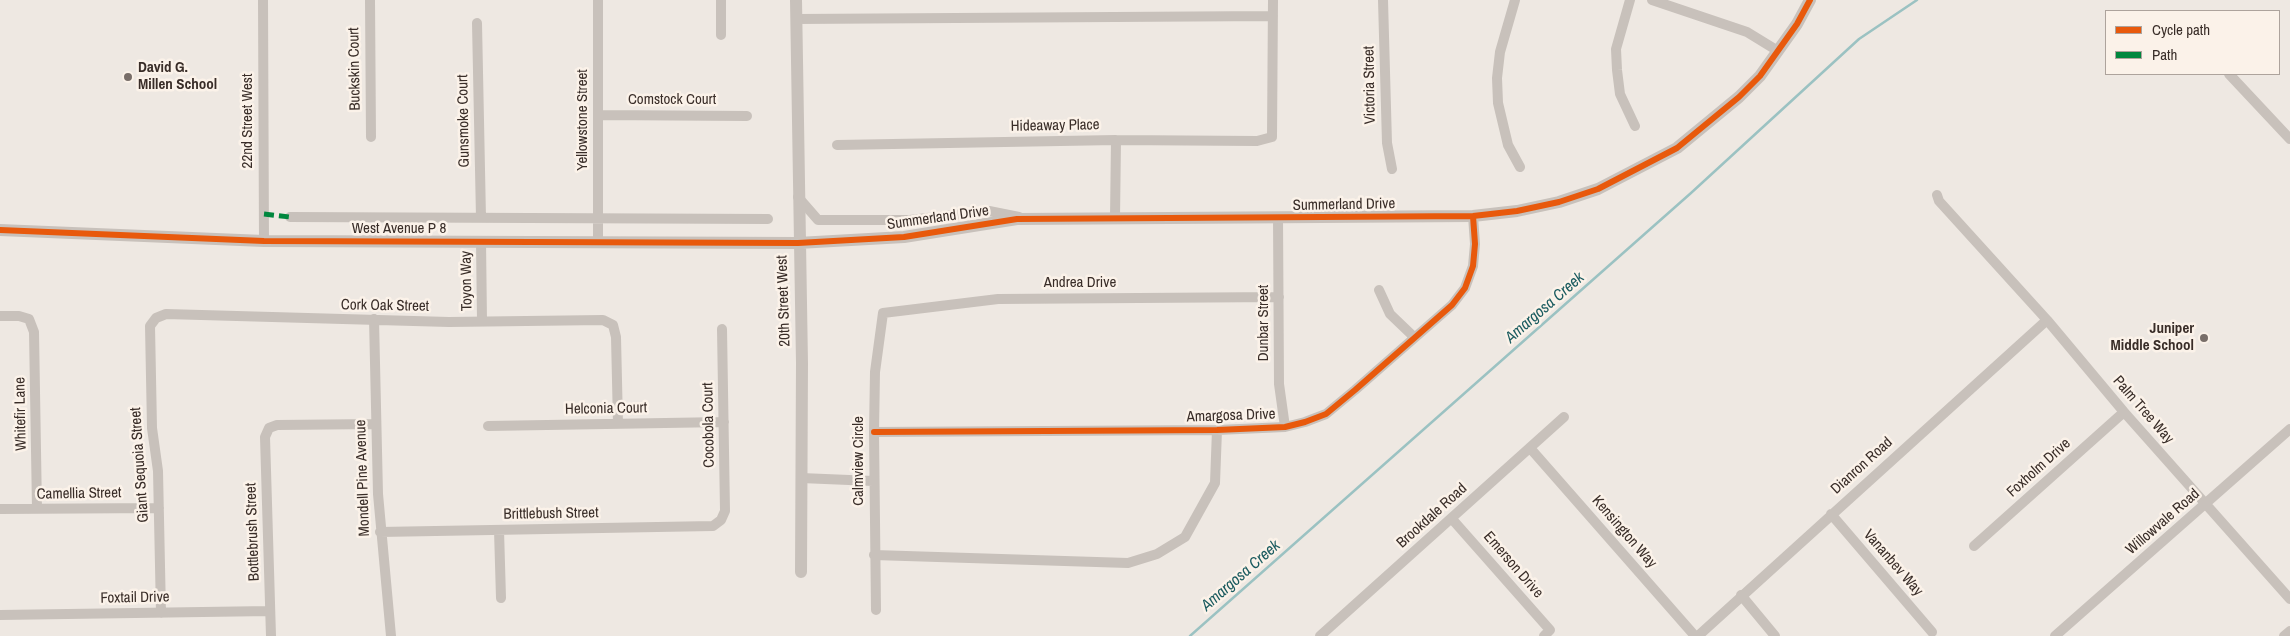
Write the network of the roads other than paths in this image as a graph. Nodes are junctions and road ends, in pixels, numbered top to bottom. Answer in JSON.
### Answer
{"nodes":[{"id":1,"x":263,"y":0,"type":"edge"},
{"id":2,"x":370,"y":0,"type":"edge"},
{"id":3,"x":598,"y":0,"type":"edge"},
{"id":4,"x":720,"y":0,"type":"edge"},
{"id":5,"x":796,"y":0,"type":"edge"},
{"id":6,"x":1273,"y":0,"type":"edge"},
{"id":7,"x":1384,"y":0,"type":"edge"},
{"id":8,"x":1515,"y":0,"type":"edge"},
{"id":9,"x":1630,"y":0,"type":"edge"},
{"id":10,"x":1652,"y":0,"type":"edge"},
{"id":11,"x":1810,"y":0,"type":"edge"},
{"id":12,"x":1273,"y":16,"type":"junction"},
{"id":13,"x":796,"y":19,"type":"junction"},
{"id":14,"x":477,"y":23,"type":"dead end"},
{"id":15,"x":721,"y":35,"type":"dead end"},
{"id":16,"x":1778,"y":51,"type":"junction"},
{"id":17,"x":2230,"y":75,"type":"edge"},
{"id":18,"x":598,"y":115,"type":"junction"},
{"id":19,"x":746,"y":116,"type":"dead end"},
{"id":20,"x":1635,"y":126,"type":"dead end"},
{"id":21,"x":2289,"y":135,"type":"edge"},
{"id":22,"x":371,"y":137,"type":"dead end"},
{"id":23,"x":1116,"y":140,"type":"junction"},
{"id":24,"x":837,"y":144,"type":"dead end"},
{"id":25,"x":1520,"y":167,"type":"dead end"},
{"id":26,"x":1392,"y":169,"type":"dead end"},
{"id":27,"x":1937,"y":195,"type":"dead end"},
{"id":28,"x":798,"y":197,"type":"junction"},
{"id":29,"x":1473,"y":216,"type":"junction"},
{"id":30,"x":290,"y":217,"type":"dead end"},
{"id":31,"x":481,"y":218,"type":"junction"},
{"id":32,"x":1116,"y":218,"type":"junction"},
{"id":33,"x":1278,"y":218,"type":"junction"},
{"id":34,"x":598,"y":219,"type":"junction"},
{"id":35,"x":768,"y":219,"type":"dead end"},
{"id":36,"x":1029,"y":219,"type":"junction"},
{"id":37,"x":0,"y":230,"type":"edge"},
{"id":38,"x":264,"y":241,"type":"junction"},
{"id":39,"x":481,"y":241,"type":"junction"},
{"id":40,"x":598,"y":241,"type":"junction"},
{"id":41,"x":798,"y":243,"type":"junction"},
{"id":42,"x":1379,"y":290,"type":"dead end"},
{"id":43,"x":1279,"y":297,"type":"junction"},
{"id":44,"x":883,"y":313,"type":"joint"},
{"id":45,"x":0,"y":316,"type":"edge"},
{"id":46,"x":156,"y":318,"type":"joint"},
{"id":47,"x":374,"y":319,"type":"junction"},
{"id":48,"x":2047,"y":320,"type":"junction"},
{"id":49,"x":482,"y":321,"type":"junction"},
{"id":50,"x":722,"y":329,"type":"dead end"},
{"id":51,"x":1414,"y":338,"type":"junction"},
{"id":52,"x":2124,"y":412,"type":"junction"},
{"id":53,"x":1564,"y":418,"type":"dead end"},
{"id":54,"x":724,"y":422,"type":"junction"},
{"id":55,"x":376,"y":424,"type":"junction"},
{"id":56,"x":618,"y":424,"type":"junction"},
{"id":57,"x":488,"y":426,"type":"dead end"},
{"id":58,"x":1285,"y":427,"type":"junction"},
{"id":59,"x":2290,"y":428,"type":"edge"},
{"id":60,"x":1217,"y":430,"type":"junction"},
{"id":61,"x":874,"y":432,"type":"junction"},
{"id":62,"x":1530,"y":448,"type":"junction"},
{"id":63,"x":801,"y":478,"type":"junction"},
{"id":64,"x":873,"y":481,"type":"junction"},
{"id":65,"x":2206,"y":505,"type":"junction"},
{"id":66,"x":159,"y":508,"type":"junction"},
{"id":67,"x":38,"y":509,"type":"junction"},
{"id":68,"x":0,"y":510,"type":"edge"},
{"id":69,"x":1831,"y":514,"type":"junction"},
{"id":70,"x":1452,"y":519,"type":"junction"},
{"id":71,"x":721,"y":520,"type":"joint"},
{"id":72,"x":499,"y":530,"type":"junction"},
{"id":73,"x":380,"y":532,"type":"junction"},
{"id":74,"x":1974,"y":546,"type":"dead end"},
{"id":75,"x":874,"y":554,"type":"junction"},
{"id":76,"x":801,"y":572,"type":"dead end"},
{"id":77,"x":1740,"y":595,"type":"junction"},
{"id":78,"x":501,"y":598,"type":"dead end"},
{"id":79,"x":2290,"y":598,"type":"edge"},
{"id":80,"x":876,"y":610,"type":"dead end"},
{"id":81,"x":270,"y":611,"type":"junction"},
{"id":82,"x":161,"y":613,"type":"junction"},
{"id":83,"x":0,"y":615,"type":"edge"},
{"id":84,"x":2290,"y":631,"type":"edge"},
{"id":85,"x":1932,"y":632,"type":"dead end"},
{"id":86,"x":1547,"y":633,"type":"edge"},
{"id":87,"x":271,"y":636,"type":"edge"},
{"id":88,"x":391,"y":636,"type":"edge"},
{"id":89,"x":1320,"y":636,"type":"edge"},
{"id":90,"x":1696,"y":636,"type":"edge"},
{"id":91,"x":1775,"y":636,"type":"edge"},
{"id":92,"x":2055,"y":636,"type":"edge"},
{"id":93,"x":2284,"y":636,"type":"edge"}],
"edges":[{"from":1,"to":38,"type":"street","name":"22nd Street West"},
{"from":2,"to":22,"type":"street","name":"Buckskin Court"},
{"from":3,"to":18,"type":"street","name":"Yellowstone Street"},
{"from":4,"to":15,"type":"street"},
{"from":5,"to":13,"type":"street","name":"20th Street West"},
{"from":6,"to":12,"type":"street"},
{"from":7,"to":26,"type":"street","name":"Victoria Street"},
{"from":8,"to":25,"type":"street"},
{"from":9,"to":20,"type":"street"},
{"from":10,"to":16,"type":"street"},
{"from":11,"to":16,"type":"street","name":"Summerland Drive"},
{"from":12,"to":13,"type":"street"},
{"from":12,"to":23,"type":"street","name":"Hideaway Place"},
{"from":13,"to":28,"type":"street","name":"20th Street West"},
{"from":14,"to":31,"type":"street","name":"Gunsmoke Court"},
{"from":16,"to":29,"type":"street","name":"Summerland Drive"},
{"from":17,"to":21,"type":"street"},
{"from":18,"to":19,"type":"street","name":"Comstock Court"},
{"from":18,"to":34,"type":"street","name":"Yellowstone Street"},
{"from":23,"to":24,"type":"street","name":"Hideaway Place"},
{"from":23,"to":32,"type":"street"},
{"from":27,"to":48,"type":"street","name":"Palm Tree Way"},
{"from":28,"to":36,"type":"street"},
{"from":28,"to":41,"type":"street","name":"20th Street West"},
{"from":29,"to":33,"type":"street","name":"Summerland Drive"},
{"from":29,"to":51,"type":"street","name":"Amargosa Drive"},
{"from":30,"to":31,"type":"street","name":"West Avenue P 8"},
{"from":31,"to":34,"type":"street","name":"West Avenue P 8"},
{"from":32,"to":33,"type":"street","name":"Summerland Drive"},
{"from":32,"to":36,"type":"street","name":"Summerland Drive"},
{"from":33,"to":43,"type":"street","name":"Dunbar Street"},
{"from":34,"to":35,"type":"street","name":"West Avenue P 8"},
{"from":34,"to":40,"type":"street","name":"Yellowstone Street"},
{"from":36,"to":41,"type":"street","name":"Summerland Drive"},
{"from":37,"to":38,"type":"street","name":"West Avenue P 8"},
{"from":38,"to":39,"type":"street","name":"West Avenue P 8"},
{"from":39,"to":40,"type":"street","name":"West Avenue P 8"},
{"from":39,"to":49,"type":"street","name":"Toyon Way"},
{"from":40,"to":41,"type":"street","name":"West Avenue P 8"},
{"from":41,"to":63,"type":"street","name":"20th Street West"},
{"from":42,"to":51,"type":"street"},
{"from":43,"to":44,"type":"street","name":"Andrea Drive"},
{"from":43,"to":58,"type":"street","name":"Dunbar Street"},
{"from":44,"to":61,"type":"street","name":"Calmview Circle"},
{"from":45,"to":67,"type":"street","name":"Whitefir Lane"},
{"from":46,"to":47,"type":"street","name":"Cork Oak Street"},
{"from":46,"to":66,"type":"street","name":"Giant Sequoia Street"},
{"from":47,"to":49,"type":"street","name":"Cork Oak Street"},
{"from":47,"to":55,"type":"street","name":"Mondell Pine Avenue"},
{"from":48,"to":52,"type":"street","name":"Palm Tree Way"},
{"from":48,"to":69,"type":"street","name":"Dianron Road"},
{"from":49,"to":56,"type":"street","name":"Cork Oak Street"},
{"from":50,"to":54,"type":"street","name":"Cocobola Court"},
{"from":51,"to":58,"type":"street","name":"Amargosa Drive"},
{"from":52,"to":65,"type":"street","name":"Palm Tree Way"},
{"from":52,"to":74,"type":"street","name":"Foxholm Drive"},
{"from":53,"to":62,"type":"street","name":"Brookdale Road"},
{"from":54,"to":56,"type":"street","name":"Helconia Court"},
{"from":54,"to":71,"type":"street","name":"Cocobola Court"},
{"from":55,"to":73,"type":"street","name":"Mondell Pine Avenue"},
{"from":55,"to":81,"type":"street","name":"Bottlebrush Street"},
{"from":56,"to":57,"type":"street","name":"Helconia Court"},
{"from":58,"to":60,"type":"street","name":"Amargosa Drive"},
{"from":59,"to":65,"type":"street","name":"Willowvale Road"},
{"from":60,"to":61,"type":"street","name":"Amargosa Drive"},
{"from":60,"to":75,"type":"street"},
{"from":61,"to":64,"type":"street","name":"Calmview Circle"},
{"from":62,"to":70,"type":"street","name":"Brookdale Road"},
{"from":62,"to":90,"type":"street","name":"Kensington Way"},
{"from":63,"to":64,"type":"street"},
{"from":63,"to":76,"type":"street","name":"20th Street West"},
{"from":64,"to":75,"type":"street","name":"Calmview Circle"},
{"from":65,"to":79,"type":"street","name":"Palm Tree Way"},
{"from":65,"to":92,"type":"street","name":"Willowvale Road"},
{"from":66,"to":67,"type":"street","name":"Camellia Street"},
{"from":66,"to":82,"type":"street","name":"Giant Sequoia Street"},
{"from":67,"to":68,"type":"street","name":"Camellia Street"},
{"from":69,"to":77,"type":"street","name":"Dianron Road"},
{"from":69,"to":85,"type":"street","name":"Vananbev Way"},
{"from":70,"to":86,"type":"street","name":"Emerson Drive"},
{"from":70,"to":89,"type":"street","name":"Brookdale Road"},
{"from":71,"to":72,"type":"street","name":"Brittlebush Street"},
{"from":72,"to":73,"type":"street","name":"Brittlebush Street"},
{"from":72,"to":78,"type":"street"},
{"from":73,"to":88,"type":"street","name":"Mondell Pine Avenue"},
{"from":75,"to":80,"type":"street","name":"Calmview Circle"},
{"from":77,"to":90,"type":"street","name":"Dianron Road"},
{"from":77,"to":91,"type":"street"},
{"from":81,"to":82,"type":"street","name":"Foxtail Drive"},
{"from":81,"to":87,"type":"street","name":"Bottlebrush Street"},
{"from":82,"to":83,"type":"street","name":"Foxtail Drive"},
{"from":84,"to":93,"type":"street"}]}
